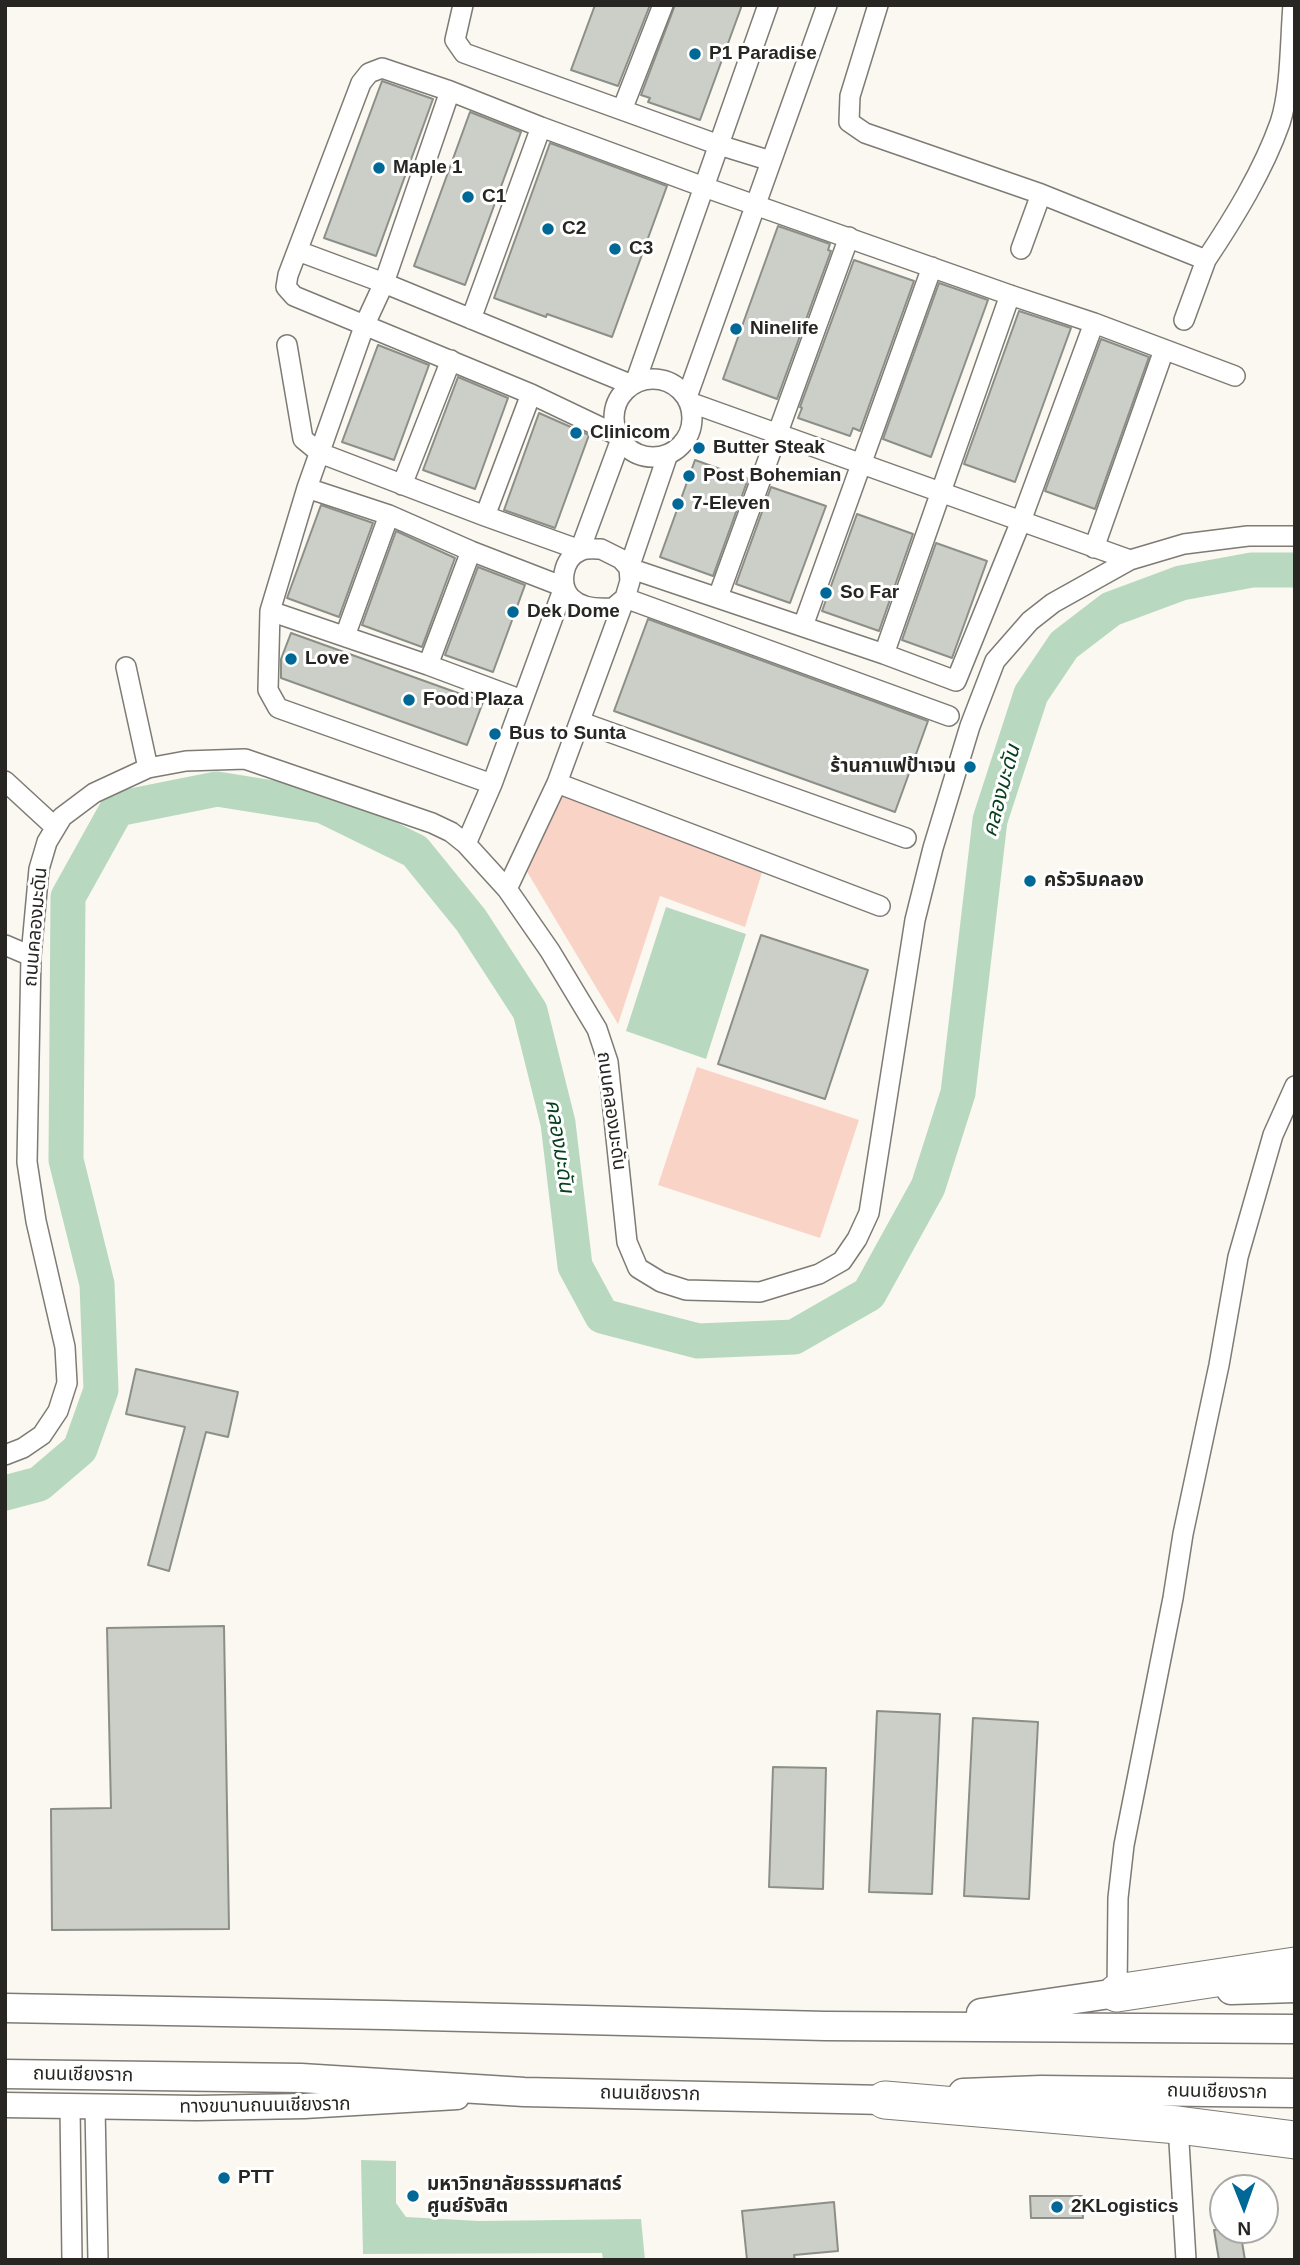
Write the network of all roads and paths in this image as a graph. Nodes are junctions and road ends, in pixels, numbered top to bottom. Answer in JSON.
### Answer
{"nodes":[{"id":1,"x":463,"y":5,"type":"edge"},
{"id":2,"x":663,"y":5,"type":"edge"},
{"id":3,"x":768,"y":5,"type":"edge"},
{"id":4,"x":827,"y":5,"type":"edge"},
{"id":5,"x":878,"y":5,"type":"edge"},
{"id":6,"x":1293,"y":5,"type":"edge"},
{"id":7,"x":450,"y":91,"type":"junction"},
{"id":8,"x":622,"y":110,"type":"junction"},
{"id":9,"x":541,"y":127,"type":"junction"},
{"id":10,"x":719,"y":145,"type":"junction"},
{"id":11,"x":771,"y":161,"type":"junction"},
{"id":12,"x":704,"y":187,"type":"junction"},
{"id":13,"x":1041,"y":194,"type":"junction"},
{"id":14,"x":755,"y":205,"type":"junction"},
{"id":15,"x":849,"y":237,"type":"junction"},
{"id":16,"x":1021,"y":249,"type":"dead end"},
{"id":17,"x":298,"y":251,"type":"junction"},
{"id":18,"x":1206,"y":260,"type":"junction"},
{"id":19,"x":932,"y":267,"type":"junction"},
{"id":20,"x":383,"y":283,"type":"junction"},
{"id":21,"x":1010,"y":295,"type":"junction"},
{"id":22,"x":471,"y":319,"type":"junction"},
{"id":23,"x":1184,"y":320,"type":"dead end"},
{"id":24,"x":1094,"y":323,"type":"junction"},
{"id":25,"x":365,"y":324,"type":"junction"},
{"id":26,"x":287,"y":345,"type":"dead end"},
{"id":27,"x":1164,"y":350,"type":"junction"},
{"id":28,"x":451,"y":360,"type":"junction"},
{"id":29,"x":1235,"y":376,"type":"dead end"},
{"id":30,"x":633,"y":384,"type":"junction"},
{"id":31,"x":531,"y":394,"type":"junction"},
{"id":32,"x":688,"y":400,"type":"junction"},
{"id":33,"x":777,"y":433,"type":"junction"},
{"id":34,"x":619,"y":437,"type":"junction"},
{"id":35,"x":320,"y":453,"type":"junction"},
{"id":36,"x":668,"y":454,"type":"junction"},
{"id":37,"x":863,"y":464,"type":"junction"},
{"id":38,"x":402,"y":485,"type":"junction"},
{"id":39,"x":307,"y":488,"type":"junction"},
{"id":40,"x":940,"y":492,"type":"junction"},
{"id":41,"x":390,"y":515,"type":"junction"},
{"id":42,"x":485,"y":516,"type":"junction"},
{"id":43,"x":1021,"y":521,"type":"junction"},
{"id":44,"x":1295,"y":536,"type":"edge"},
{"id":45,"x":1094,"y":548,"type":"junction"},
{"id":46,"x":580,"y":550,"type":"junction"},
{"id":47,"x":471,"y":551,"type":"junction"},
{"id":48,"x":1130,"y":560,"type":"junction"},
{"id":49,"x":629,"y":568,"type":"junction"},
{"id":50,"x":564,"y":587,"type":"junction"},
{"id":51,"x":718,"y":597,"type":"junction"},
{"id":52,"x":625,"y":598,"type":"junction"},
{"id":53,"x":270,"y":611,"type":"junction"},
{"id":54,"x":803,"y":626,"type":"junction"},
{"id":55,"x":345,"y":636,"type":"junction"},
{"id":56,"x":884,"y":654,"type":"junction"},
{"id":57,"x":428,"y":665,"type":"junction"},
{"id":58,"x":126,"y":667,"type":"dead end"},
{"id":59,"x":522,"y":700,"type":"junction"},
{"id":60,"x":949,"y":716,"type":"dead end"},
{"id":61,"x":581,"y":722,"type":"junction"},
{"id":62,"x":148,"y":768,"type":"junction"},
{"id":63,"x":5,"y":781,"type":"edge"},
{"id":64,"x":557,"y":782,"type":"junction"},
{"id":65,"x":492,"y":784,"type":"junction"},
{"id":66,"x":55,"y":827,"type":"junction"},
{"id":67,"x":906,"y":838,"type":"dead end"},
{"id":68,"x":466,"y":844,"type":"junction"},
{"id":69,"x":507,"y":889,"type":"junction"},
{"id":70,"x":880,"y":906,"type":"dead end"},
{"id":71,"x":5,"y":945,"type":"edge"},
{"id":72,"x":31,"y":956,"type":"junction"},
{"id":73,"x":1295,"y":1086,"type":"edge"},
{"id":74,"x":5,"y":1455,"type":"edge"},
{"id":75,"x":1295,"y":1966,"type":"edge"},
{"id":76,"x":1295,"y":1988,"type":"edge"},
{"id":77,"x":1117,"y":1993,"type":"junction"},
{"id":78,"x":5,"y":2008,"type":"edge"},
{"id":79,"x":908,"y":2027,"type":"junction"},
{"id":80,"x":1295,"y":2029,"type":"edge"},
{"id":81,"x":5,"y":2074,"type":"edge"},
{"id":82,"x":524,"y":2092,"type":"junction"},
{"id":83,"x":1295,"y":2093,"type":"edge"},
{"id":84,"x":885,"y":2100,"type":"junction"},
{"id":85,"x":5,"y":2105,"type":"edge"},
{"id":86,"x":70,"y":2106,"type":"junction"},
{"id":87,"x":95,"y":2107,"type":"junction"},
{"id":88,"x":1178,"y":2125,"type":"junction"},
{"id":89,"x":1295,"y":2140,"type":"edge"},
{"id":90,"x":72,"y":2260,"type":"edge"},
{"id":91,"x":98,"y":2260,"type":"edge"},
{"id":92,"x":1186,"y":2260,"type":"edge"}],
"edges":[{"from":1,"to":8,"type":"street"},
{"from":2,"to":8,"type":"street"},
{"from":3,"to":10,"type":"street"},
{"from":4,"to":11,"type":"street"},
{"from":5,"to":13,"type":"street"},
{"from":6,"to":18,"type":"street"},
{"from":7,"to":9,"type":"street"},
{"from":7,"to":17,"type":"street"},
{"from":7,"to":20,"type":"street"},
{"from":8,"to":10,"type":"street"},
{"from":9,"to":12,"type":"street"},
{"from":9,"to":22,"type":"street"},
{"from":10,"to":11,"type":"street"},
{"from":10,"to":12,"type":"street"},
{"from":11,"to":14,"type":"street"},
{"from":12,"to":14,"type":"street"},
{"from":12,"to":30,"type":"street"},
{"from":13,"to":16,"type":"street"},
{"from":13,"to":18,"type":"street"},
{"from":14,"to":15,"type":"street"},
{"from":14,"to":32,"type":"street"},
{"from":15,"to":19,"type":"street"},
{"from":15,"to":33,"type":"street"},
{"from":17,"to":20,"type":"street"},
{"from":17,"to":25,"type":"street"},
{"from":18,"to":23,"type":"street"},
{"from":19,"to":21,"type":"street"},
{"from":19,"to":37,"type":"street"},
{"from":20,"to":22,"type":"street"},
{"from":20,"to":25,"type":"street"},
{"from":21,"to":24,"type":"street"},
{"from":21,"to":40,"type":"street"},
{"from":22,"to":30,"type":"street"},
{"from":24,"to":27,"type":"street"},
{"from":24,"to":43,"type":"street"},
{"from":25,"to":28,"type":"street"},
{"from":25,"to":35,"type":"street"},
{"from":26,"to":35,"type":"street"},
{"from":27,"to":29,"type":"street"},
{"from":27,"to":45,"type":"street"},
{"from":28,"to":31,"type":"street"},
{"from":28,"to":38,"type":"street"},
{"from":30,"to":32,"type":"street"},
{"from":30,"to":34,"type":"street"},
{"from":31,"to":34,"type":"street"},
{"from":31,"to":42,"type":"street"},
{"from":32,"to":33,"type":"street"},
{"from":32,"to":36,"type":"street"},
{"from":33,"to":37,"type":"street"},
{"from":33,"to":51,"type":"street"},
{"from":34,"to":36,"type":"street"},
{"from":34,"to":46,"type":"street"},
{"from":35,"to":38,"type":"street"},
{"from":35,"to":39,"type":"street"},
{"from":36,"to":49,"type":"street"},
{"from":37,"to":40,"type":"street"},
{"from":37,"to":54,"type":"street"},
{"from":38,"to":42,"type":"street"},
{"from":39,"to":41,"type":"street"},
{"from":39,"to":53,"type":"street"},
{"from":40,"to":43,"type":"street"},
{"from":40,"to":56,"type":"street"},
{"from":41,"to":47,"type":"street"},
{"from":41,"to":55,"type":"street"},
{"from":42,"to":46,"type":"street"},
{"from":43,"to":45,"type":"street"},
{"from":43,"to":56,"type":"street"},
{"from":44,"to":48,"type":"street","name":"ถนนคลองมะดัน"},
{"from":45,"to":48,"type":"street"},
{"from":46,"to":49,"type":"street"},
{"from":46,"to":50,"type":"street"},
{"from":47,"to":50,"type":"street"},
{"from":47,"to":57,"type":"street"},
{"from":48,"to":69,"type":"street","name":"ถนนคลองมะดัน"},
{"from":49,"to":51,"type":"street"},
{"from":49,"to":52,"type":"street"},
{"from":50,"to":52,"type":"street"},
{"from":50,"to":59,"type":"street"},
{"from":51,"to":54,"type":"street"},
{"from":52,"to":60,"type":"street"},
{"from":52,"to":61,"type":"street"},
{"from":53,"to":55,"type":"street"},
{"from":53,"to":65,"type":"street"},
{"from":54,"to":56,"type":"street"},
{"from":55,"to":57,"type":"street"},
{"from":57,"to":59,"type":"street"},
{"from":58,"to":62,"type":"street"},
{"from":59,"to":65,"type":"street"},
{"from":61,"to":64,"type":"street"},
{"from":61,"to":67,"type":"street"},
{"from":62,"to":66,"type":"street","name":"ถนนคลองมะดัน"},
{"from":62,"to":68,"type":"street","name":"ถนนคลองมะดัน"},
{"from":63,"to":66,"type":"street"},
{"from":64,"to":69,"type":"street"},
{"from":64,"to":70,"type":"street"},
{"from":65,"to":68,"type":"street"},
{"from":66,"to":72,"type":"street","name":"ถนนคลองมะดัน"},
{"from":68,"to":69,"type":"street","name":"ถนนคลองมะดัน"},
{"from":71,"to":72,"type":"street"},
{"from":72,"to":74,"type":"street","name":"ถนนคลองมะดัน"},
{"from":73,"to":77,"type":"street"},
{"from":75,"to":77,"type":"highway"},
{"from":76,"to":77,"type":"main road"},
{"from":77,"to":79,"type":"main road"},
{"from":78,"to":79,"type":"main road"},
{"from":79,"to":80,"type":"main road"},
{"from":81,"to":82,"type":"main road","name":"ถนนเชียงราก"},
{"from":82,"to":84,"type":"main road","name":"ถนนเชียงราก"},
{"from":82,"to":87,"type":"street","name":"ทางขนานถนนเชียงราก"},
{"from":83,"to":84,"type":"main road","name":"ถนนเชียงราก"},
{"from":84,"to":88,"type":"highway"},
{"from":85,"to":86,"type":"street","name":"ทางขนานถนนเชียงราก"},
{"from":86,"to":87,"type":"street","name":"ทางขนานถนนเชียงราก"},
{"from":86,"to":90,"type":"street"},
{"from":87,"to":91,"type":"street"},
{"from":88,"to":89,"type":"highway"},
{"from":88,"to":92,"type":"street"}]}
